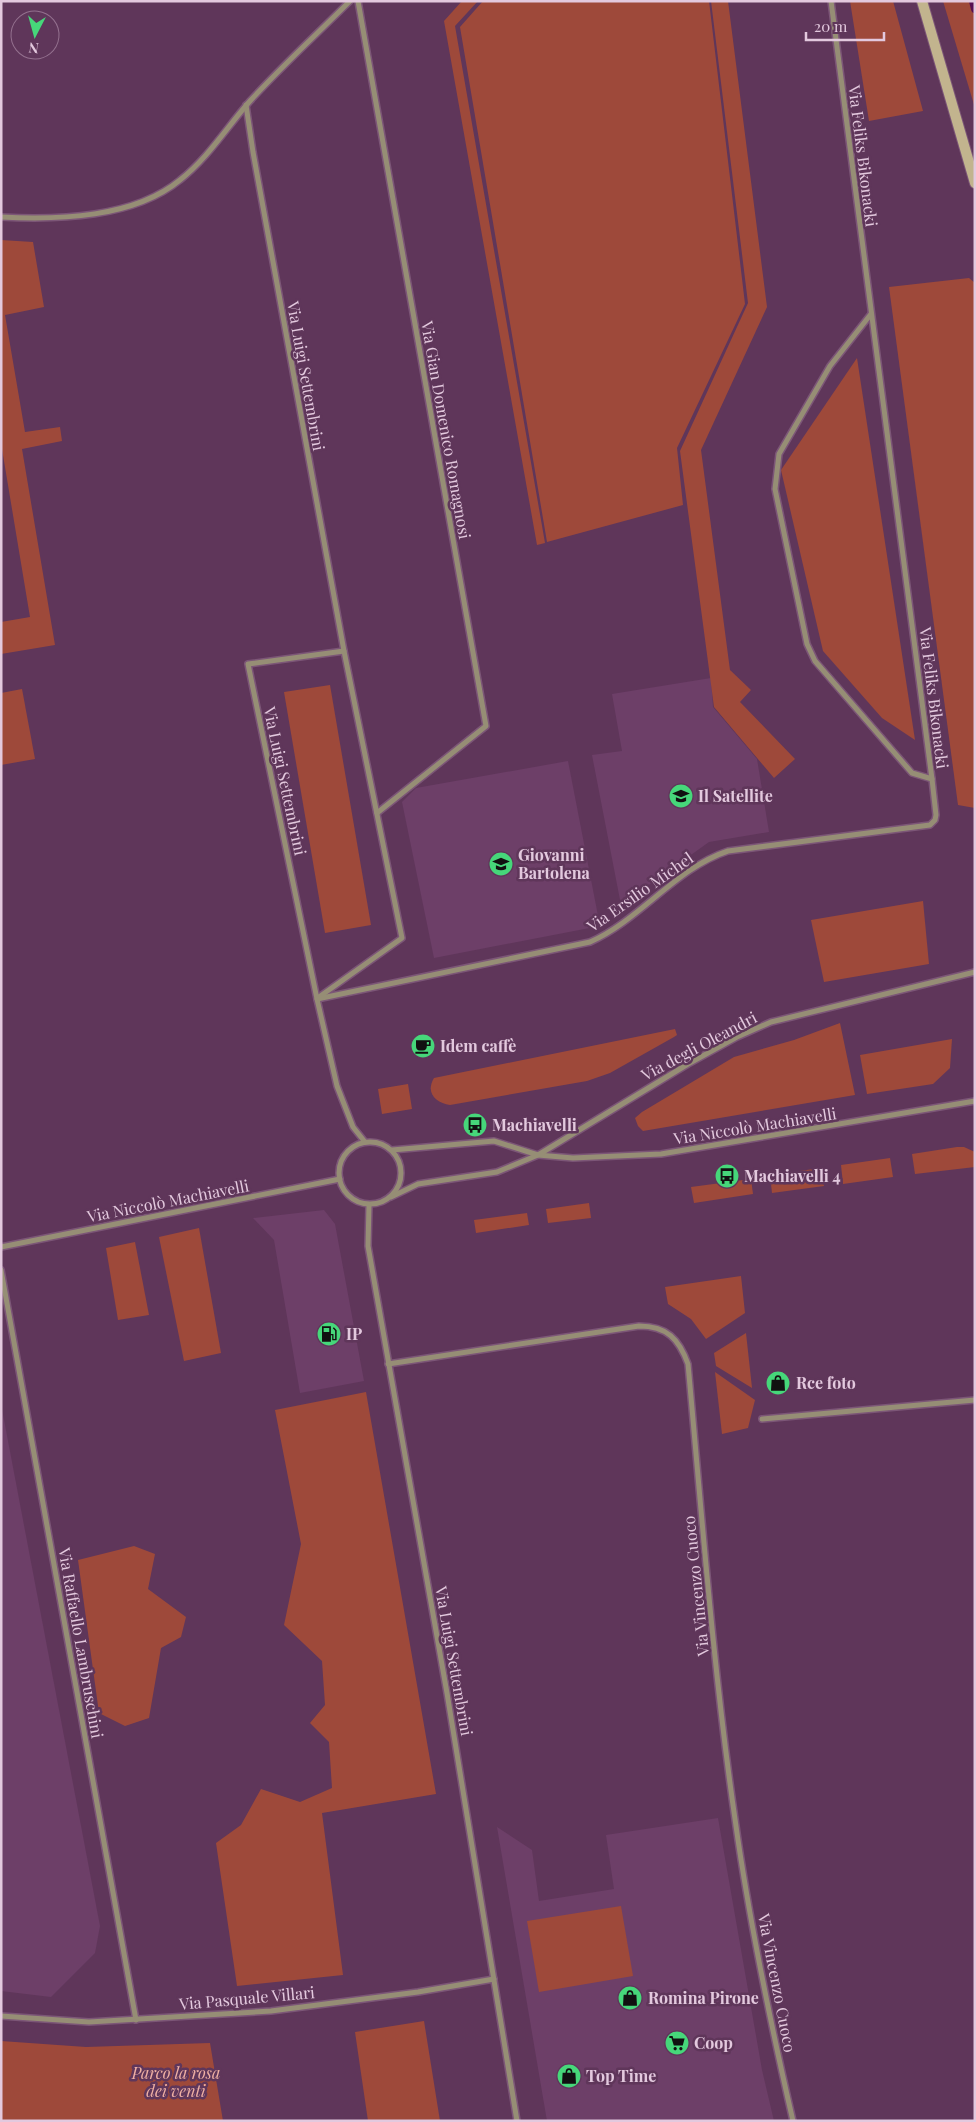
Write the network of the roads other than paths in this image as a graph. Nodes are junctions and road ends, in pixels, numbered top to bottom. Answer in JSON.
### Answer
{"nodes":[{"id":1,"x":350,"y":1,"type":"edge"},
{"id":2,"x":358,"y":1,"type":"edge"},
{"id":3,"x":831,"y":1,"type":"edge"},
{"id":4,"x":922,"y":1,"type":"edge"},
{"id":5,"x":246,"y":105,"type":"junction"},
{"id":6,"x":975,"y":183,"type":"edge"},
{"id":7,"x":1,"y":217,"type":"edge"},
{"id":8,"x":871,"y":314,"type":"junction"},
{"id":9,"x":344,"y":651,"type":"junction"},
{"id":10,"x":932,"y":779,"type":"junction"},
{"id":11,"x":377,"y":813,"type":"junction"},
{"id":12,"x":975,"y":972,"type":"edge"},
{"id":13,"x":317,"y":999,"type":"junction"},
{"id":14,"x":975,"y":1101,"type":"edge"},
{"id":15,"x":365,"y":1142,"type":"junction"},
{"id":16,"x":392,"y":1150,"type":"junction"},
{"id":17,"x":538,"y":1155,"type":"junction"},
{"id":18,"x":340,"y":1179,"type":"junction"},
{"id":19,"x":391,"y":1197,"type":"junction"},
{"id":20,"x":370,"y":1205,"type":"junction"},
{"id":21,"x":1,"y":1247,"type":"edge"},
{"id":22,"x":1,"y":1270,"type":"edge"},
{"id":23,"x":388,"y":1364,"type":"junction"},
{"id":24,"x":975,"y":1400,"type":"edge"},
{"id":25,"x":762,"y":1419,"type":"dead end"},
{"id":26,"x":494,"y":1979,"type":"junction"},
{"id":27,"x":1,"y":2016,"type":"edge"},
{"id":28,"x":136,"y":2020,"type":"junction"},
{"id":29,"x":518,"y":2121,"type":"edge"},
{"id":30,"x":793,"y":2121,"type":"edge"}],
"edges":[{"from":1,"to":5,"type":"street"},
{"from":2,"to":11,"type":"street","name":"Via Gian Domenico Romagnosi"},
{"from":3,"to":8,"type":"street","name":"Via Feliks Bikonacki"},
{"from":4,"to":6,"type":"main road"},
{"from":5,"to":7,"type":"street"},
{"from":5,"to":9,"type":"street","name":"Via Luigi Settembrini"},
{"from":8,"to":10,"type":"street","name":"Via Feliks Bikonacki"},
{"from":8,"to":10,"type":"street","name":"Via Feliks Bikonacki"},
{"from":9,"to":11,"type":"street","name":"Via Luigi Settembrini"},
{"from":9,"to":13,"type":"street","name":"Via Luigi Settembrini"},
{"from":10,"to":13,"type":"street","name":"Via Ersilio Michel"},
{"from":11,"to":13,"type":"street","name":"Via Luigi Settembrini"},
{"from":12,"to":17,"type":"street","name":"Via degli Oleandri"},
{"from":13,"to":15,"type":"street","name":"Via Luigi Settembrini"},
{"from":14,"to":17,"type":"street","name":"Via Niccolò Machiavelli"},
{"from":15,"to":16,"type":"street"},
{"from":15,"to":18,"type":"street"},
{"from":16,"to":17,"type":"street","name":"Via Niccolò Machiavelli"},
{"from":16,"to":19,"type":"street"},
{"from":17,"to":19,"type":"street","name":"Via Niccolò Machiavelli"},
{"from":18,"to":20,"type":"street"},
{"from":18,"to":21,"type":"street","name":"Via Niccolò Machiavelli"},
{"from":19,"to":20,"type":"street"},
{"from":20,"to":23,"type":"street","name":"Via Luigi Settembrini"},
{"from":22,"to":28,"type":"street","name":"Via Raffaello Lambruschini"},
{"from":23,"to":26,"type":"street","name":"Via Luigi Settembrini"},
{"from":23,"to":30,"type":"street","name":"Via Vincenzo Cuoco"},
{"from":24,"to":25,"type":"street"},
{"from":26,"to":28,"type":"street","name":"Via Pasquale Villari"},
{"from":26,"to":29,"type":"street","name":"Via Luigi Settembrini"},
{"from":27,"to":28,"type":"street","name":"Via Pasquale Villari"}]}
